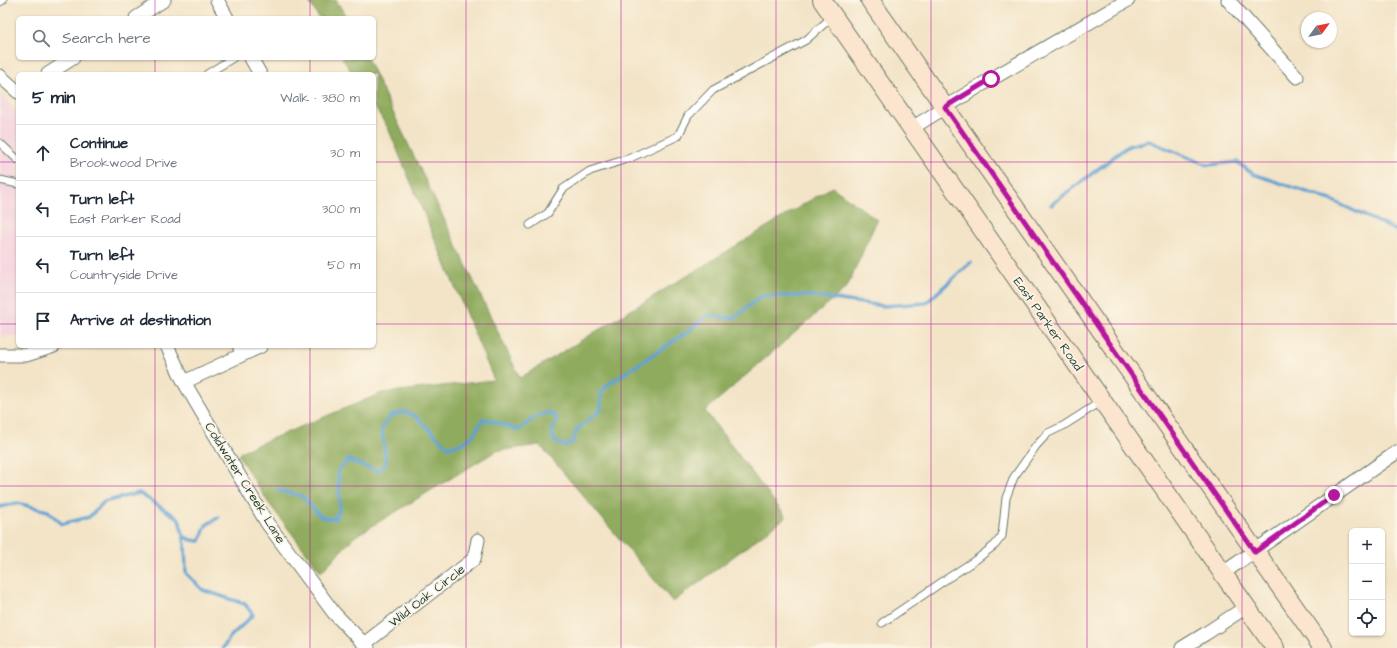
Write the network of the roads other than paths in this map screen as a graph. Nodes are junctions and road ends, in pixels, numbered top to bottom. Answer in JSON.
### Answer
{"nodes":[{"id":1,"x":3,"y":0,"type":"edge"},
{"id":2,"x":164,"y":0,"type":"edge"},
{"id":3,"x":217,"y":0,"type":"edge"},
{"id":4,"x":822,"y":0,"type":"edge"},
{"id":5,"x":870,"y":0,"type":"edge"},
{"id":6,"x":1128,"y":0,"type":"edge"},
{"id":7,"x":1228,"y":0,"type":"edge"},
{"id":8,"x":0,"y":2,"type":"edge"},
{"id":9,"x":139,"y":16,"type":"edge"},
{"id":10,"x":226,"y":16,"type":"edge"},
{"id":11,"x":834,"y":16,"type":"junction"},
{"id":12,"x":70,"y":60,"type":"edge"},
{"id":13,"x":230,"y":60,"type":"edge"},
{"id":14,"x":252,"y":60,"type":"edge"},
{"id":15,"x":51,"y":72,"type":"edge"},
{"id":16,"x":210,"y":72,"type":"edge"},
{"id":17,"x":259,"y":72,"type":"edge"},
{"id":18,"x":0,"y":76,"type":"edge"},
{"id":19,"x":1297,"y":77,"type":"dead end"},
{"id":20,"x":16,"y":90,"type":"edge"},
{"id":21,"x":945,"y":107,"type":"junction"},
{"id":22,"x":912,"y":128,"type":"junction"},
{"id":23,"x":0,"y":143,"type":"edge"},
{"id":24,"x":16,"y":158,"type":"edge"},
{"id":25,"x":0,"y":180,"type":"edge"},
{"id":26,"x":16,"y":184,"type":"edge"},
{"id":27,"x":530,"y":225,"type":"dead end"},
{"id":28,"x":48,"y":348,"type":"edge"},
{"id":29,"x":168,"y":348,"type":"edge"},
{"id":30,"x":252,"y":348,"type":"edge"},
{"id":31,"x":238,"y":351,"type":"edge"},
{"id":32,"x":0,"y":355,"type":"edge"},
{"id":33,"x":184,"y":382,"type":"junction"},
{"id":34,"x":1102,"y":401,"type":"junction"},
{"id":35,"x":1397,"y":452,"type":"edge"},
{"id":36,"x":478,"y":540,"type":"dead end"},
{"id":37,"x":1255,"y":552,"type":"junction"},
{"id":38,"x":1223,"y":573,"type":"junction"},
{"id":39,"x":1246,"y":607,"type":"junction"},
{"id":40,"x":882,"y":623,"type":"dead end"},
{"id":41,"x":366,"y":646,"type":"edge"},
{"id":42,"x":1182,"y":648,"type":"edge"},
{"id":43,"x":1275,"y":648,"type":"edge"},
{"id":44,"x":1323,"y":648,"type":"edge"}],
"edges":[{"from":1,"to":8,"type":"lane"},
{"from":2,"to":9,"type":"street"},
{"from":3,"to":10,"type":"street"},
{"from":4,"to":11,"type":"main road","name":"East Parker Road"},
{"from":5,"to":21,"type":"main road"},
{"from":6,"to":21,"type":"street"},
{"from":7,"to":19,"type":"street"},
{"from":11,"to":22,"type":"main road","name":"East Parker Road"},
{"from":11,"to":27,"type":"lane"},
{"from":12,"to":15,"type":"street"},
{"from":13,"to":16,"type":"lane"},
{"from":14,"to":17,"type":"street"},
{"from":18,"to":20,"type":"street"},
{"from":21,"to":22,"type":"street"},
{"from":21,"to":37,"type":"main road"},
{"from":22,"to":34,"type":"main road","name":"East Parker Road"},
{"from":23,"to":24,"type":"lane"},
{"from":25,"to":26,"type":"lane"},
{"from":28,"to":32,"type":"street"},
{"from":29,"to":33,"type":"street","name":"Coldwater Creek Lane"},
{"from":30,"to":31,"type":"street"},
{"from":31,"to":33,"type":"street"},
{"from":33,"to":41,"type":"street","name":"Coldwater Creek Lane"},
{"from":34,"to":38,"type":"main road","name":"East Parker Road"},
{"from":34,"to":40,"type":"lane"},
{"from":35,"to":37,"type":"street"},
{"from":36,"to":41,"type":"street","name":"Wild Oak Circle"},
{"from":37,"to":38,"type":"street"},
{"from":37,"to":44,"type":"main road"},
{"from":38,"to":39,"type":"main road","name":"East Parker Road"},
{"from":39,"to":42,"type":"street"},
{"from":39,"to":43,"type":"main road","name":"East Parker Road"}]}
